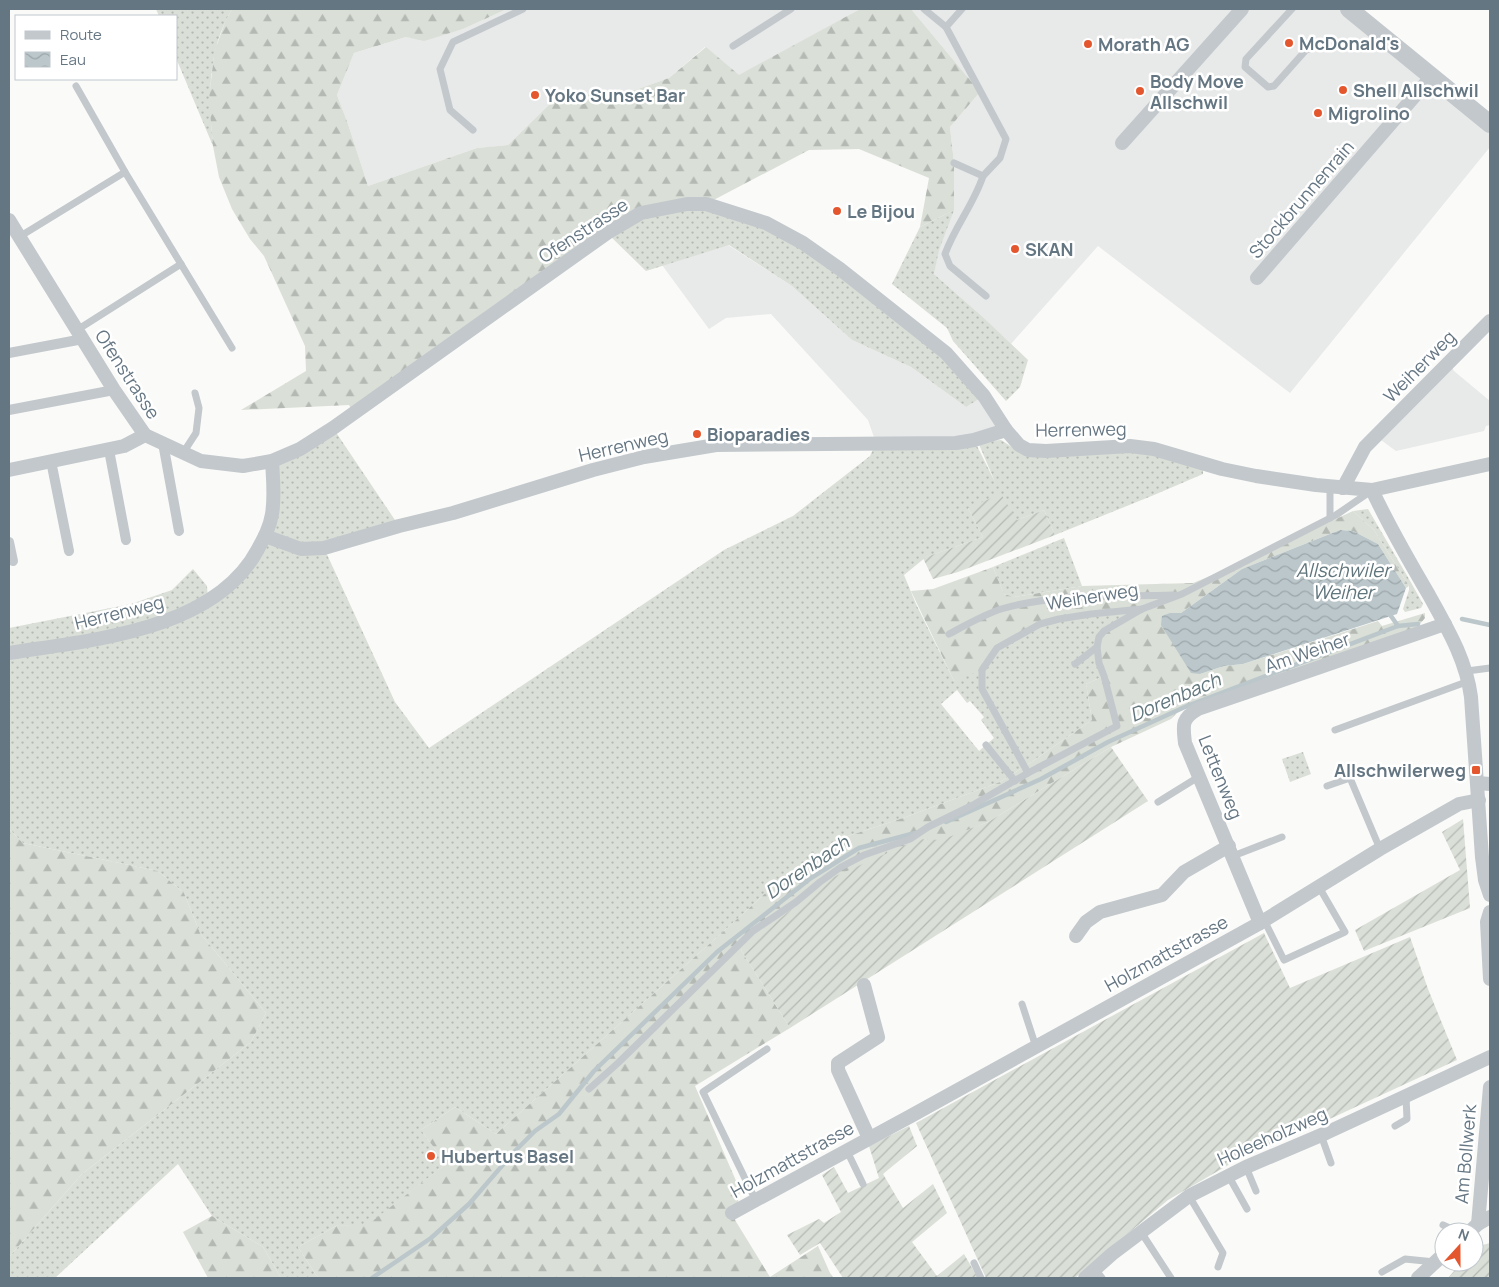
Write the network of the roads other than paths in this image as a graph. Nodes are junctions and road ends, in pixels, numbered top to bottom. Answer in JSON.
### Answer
{"nodes":[{"id":1,"x":523,"y":9,"type":"edge"},
{"id":2,"x":791,"y":9,"type":"edge"},
{"id":3,"x":924,"y":9,"type":"edge"},
{"id":4,"x":962,"y":9,"type":"edge"},
{"id":5,"x":1242,"y":9,"type":"edge"},
{"id":6,"x":1292,"y":9,"type":"edge"},
{"id":7,"x":1350,"y":9,"type":"edge"},
{"id":8,"x":946,"y":27,"type":"junction"},
{"id":9,"x":733,"y":46,"type":"dead end"},
{"id":10,"x":1313,"y":48,"type":"dead end"},
{"id":11,"x":1432,"y":76,"type":"junction"},
{"id":12,"x":76,"y":86,"type":"dead end"},
{"id":13,"x":1490,"y":124,"type":"edge"},
{"id":14,"x":473,"y":130,"type":"dead end"},
{"id":15,"x":1122,"y":143,"type":"dead end"},
{"id":16,"x":954,"y":163,"type":"dead end"},
{"id":17,"x":125,"y":172,"type":"junction"},
{"id":18,"x":983,"y":176,"type":"junction"},
{"id":19,"x":9,"y":220,"type":"edge"},
{"id":20,"x":15,"y":237,"type":"edge"},
{"id":21,"x":181,"y":264,"type":"junction"},
{"id":22,"x":1257,"y":278,"type":"dead end"},
{"id":23,"x":986,"y":296,"type":"dead end"},
{"id":24,"x":1490,"y":321,"type":"edge"},
{"id":25,"x":80,"y":334,"type":"junction"},
{"id":26,"x":232,"y":348,"type":"dead end"},
{"id":27,"x":9,"y":353,"type":"edge"},
{"id":28,"x":114,"y":390,"type":"junction"},
{"id":29,"x":195,"y":393,"type":"dead end"},
{"id":30,"x":9,"y":410,"type":"edge"},
{"id":31,"x":1006,"y":430,"type":"junction"},
{"id":32,"x":145,"y":435,"type":"junction"},
{"id":33,"x":163,"y":443,"type":"junction"},
{"id":34,"x":109,"y":450,"type":"junction"},
{"id":35,"x":184,"y":453,"type":"junction"},
{"id":36,"x":52,"y":461,"type":"junction"},
{"id":37,"x":272,"y":461,"type":"junction"},
{"id":38,"x":1490,"y":464,"type":"edge"},
{"id":39,"x":9,"y":470,"type":"edge"},
{"id":40,"x":1336,"y":488,"type":"junction"},
{"id":41,"x":1372,"y":490,"type":"junction"},
{"id":42,"x":1330,"y":518,"type":"junction"},
{"id":43,"x":179,"y":531,"type":"dead end"},
{"id":44,"x":265,"y":536,"type":"junction"},
{"id":45,"x":126,"y":540,"type":"dead end"},
{"id":46,"x":9,"y":542,"type":"edge"},
{"id":47,"x":69,"y":551,"type":"dead end"},
{"id":48,"x":13,"y":561,"type":"dead end"},
{"id":49,"x":1182,"y":594,"type":"junction"},
{"id":50,"x":1142,"y":609,"type":"junction"},
{"id":51,"x":1446,"y":624,"type":"junction"},
{"id":52,"x":949,"y":634,"type":"dead end"},
{"id":53,"x":1097,"y":647,"type":"junction"},
{"id":54,"x":9,"y":653,"type":"edge"},
{"id":55,"x":1075,"y":664,"type":"dead end"},
{"id":56,"x":1490,"y":668,"type":"edge"},
{"id":57,"x":1468,"y":676,"type":"junction"},
{"id":58,"x":1184,"y":720,"type":"joint"},
{"id":59,"x":1336,"y":730,"type":"dead end"},
{"id":60,"x":986,"y":745,"type":"dead end"},
{"id":61,"x":1028,"y":773,"type":"junction"},
{"id":62,"x":1200,"y":776,"type":"junction"},
{"id":63,"x":1015,"y":781,"type":"junction"},
{"id":64,"x":1484,"y":784,"type":"edge"},
{"id":65,"x":1327,"y":786,"type":"dead end"},
{"id":66,"x":1479,"y":800,"type":"junction"},
{"id":67,"x":1158,"y":802,"type":"dead end"},
{"id":68,"x":1282,"y":837,"type":"dead end"},
{"id":69,"x":1380,"y":849,"type":"junction"},
{"id":70,"x":1231,"y":851,"type":"junction"},
{"id":71,"x":1486,"y":858,"type":"edge"},
{"id":72,"x":1319,"y":887,"type":"junction"},
{"id":73,"x":1490,"y":895,"type":"edge"},
{"id":74,"x":1490,"y":912,"type":"edge"},
{"id":75,"x":1262,"y":922,"type":"junction"},
{"id":76,"x":1076,"y":936,"type":"dead end"},
{"id":77,"x":1490,"y":978,"type":"edge"},
{"id":78,"x":864,"y":986,"type":"dead end"},
{"id":79,"x":1022,"y":1004,"type":"dead end"},
{"id":80,"x":1036,"y":1046,"type":"junction"},
{"id":81,"x":767,"y":1049,"type":"dead end"},
{"id":82,"x":1490,"y":1057,"type":"edge"},
{"id":83,"x":1490,"y":1087,"type":"edge"},
{"id":84,"x":589,"y":1089,"type":"dead end"},
{"id":85,"x":1406,"y":1096,"type":"junction"},
{"id":86,"x":1395,"y":1126,"type":"dead end"},
{"id":87,"x":1321,"y":1135,"type":"junction"},
{"id":88,"x":869,"y":1138,"type":"junction"},
{"id":89,"x":848,"y":1151,"type":"junction"},
{"id":90,"x":1331,"y":1163,"type":"dead end"},
{"id":91,"x":1246,"y":1167,"type":"junction"},
{"id":92,"x":1228,"y":1175,"type":"junction"},
{"id":93,"x":863,"y":1184,"type":"dead end"},
{"id":94,"x":1256,"y":1191,"type":"dead end"},
{"id":95,"x":1189,"y":1196,"type":"junction"},
{"id":96,"x":756,"y":1201,"type":"junction"},
{"id":97,"x":1247,"y":1209,"type":"dead end"},
{"id":98,"x":732,"y":1213,"type":"dead end"},
{"id":99,"x":1479,"y":1222,"type":"edge"},
{"id":100,"x":1141,"y":1232,"type":"junction"},
{"id":101,"x":1434,"y":1258,"type":"edge"},
{"id":102,"x":974,"y":1263,"type":"dead end"},
{"id":103,"x":1434,"y":1263,"type":"edge"},
{"id":104,"x":1218,"y":1267,"type":"dead end"},
{"id":105,"x":1382,"y":1272,"type":"dead end"},
{"id":106,"x":1094,"y":1275,"type":"edge"},
{"id":107,"x":981,"y":1278,"type":"edge"},
{"id":108,"x":1171,"y":1278,"type":"edge"},
{"id":109,"x":1418,"y":1278,"type":"edge"}],
"edges":[{"from":1,"to":14,"type":"lane"},
{"from":2,"to":9,"type":"lane"},
{"from":3,"to":8,"type":"lane"},
{"from":4,"to":8,"type":"lane"},
{"from":5,"to":15,"type":"street"},
{"from":6,"to":10,"type":"lane"},
{"from":7,"to":11,"type":"street"},
{"from":8,"to":18,"type":"lane"},
{"from":11,"to":13,"type":"street"},
{"from":11,"to":22,"type":"street","name":"Stockbrunnenrain"},
{"from":12,"to":17,"type":"lane"},
{"from":16,"to":18,"type":"lane"},
{"from":17,"to":20,"type":"lane"},
{"from":17,"to":21,"type":"lane"},
{"from":18,"to":23,"type":"lane"},
{"from":19,"to":20,"type":"street","name":"Ofenstrasse"},
{"from":20,"to":25,"type":"street","name":"Ofenstrasse"},
{"from":21,"to":25,"type":"lane"},
{"from":21,"to":26,"type":"lane"},
{"from":24,"to":40,"type":"street","name":"Weiherweg"},
{"from":25,"to":27,"type":"street"},
{"from":25,"to":28,"type":"street","name":"Ofenstrasse"},
{"from":28,"to":30,"type":"street"},
{"from":28,"to":32,"type":"street","name":"Ofenstrasse"},
{"from":29,"to":35,"type":"lane"},
{"from":31,"to":37,"type":"street","name":"Ofenstrasse"},
{"from":31,"to":40,"type":"street","name":"Herrenweg"},
{"from":31,"to":44,"type":"street","name":"Herrenweg"},
{"from":32,"to":33,"type":"street","name":"Ofenstrasse"},
{"from":32,"to":34,"type":"street"},
{"from":33,"to":35,"type":"street","name":"Ofenstrasse"},
{"from":33,"to":43,"type":"street"},
{"from":34,"to":36,"type":"street"},
{"from":34,"to":45,"type":"street"},
{"from":35,"to":37,"type":"street","name":"Ofenstrasse"},
{"from":36,"to":39,"type":"street"},
{"from":36,"to":47,"type":"street"},
{"from":37,"to":44,"type":"street"},
{"from":38,"to":41,"type":"street","name":"Herrenweg"},
{"from":40,"to":41,"type":"street","name":"Herrenweg"},
{"from":40,"to":42,"type":"lane"},
{"from":41,"to":42,"type":"lane","name":"Weiherweg"},
{"from":41,"to":51,"type":"street"},
{"from":42,"to":49,"type":"lane","name":"Weiherweg"},
{"from":44,"to":54,"type":"street","name":"Herrenweg"},
{"from":46,"to":48,"type":"street"},
{"from":49,"to":50,"type":"lane","name":"Weiherweg"},
{"from":49,"to":52,"type":"lane"},
{"from":50,"to":53,"type":"lane"},
{"from":50,"to":61,"type":"lane","name":"Weiherweg"},
{"from":51,"to":57,"type":"street"},
{"from":51,"to":58,"type":"street","name":"Am Weiher"},
{"from":53,"to":55,"type":"lane"},
{"from":53,"to":61,"type":"lane"},
{"from":56,"to":57,"type":"lane"},
{"from":57,"to":59,"type":"lane"},
{"from":57,"to":64,"type":"street"},
{"from":58,"to":62,"type":"street","name":"Lettenweg"},
{"from":60,"to":63,"type":"lane"},
{"from":61,"to":63,"type":"lane"},
{"from":62,"to":67,"type":"lane"},
{"from":62,"to":70,"type":"street","name":"Lettenweg"},
{"from":63,"to":84,"type":"lane"},
{"from":64,"to":66,"type":"street"},
{"from":65,"to":69,"type":"lane"},
{"from":66,"to":69,"type":"street","name":"Holzmattstrasse"},
{"from":66,"to":71,"type":"street"},
{"from":68,"to":70,"type":"lane"},
{"from":69,"to":72,"type":"street","name":"Holzmattstrasse"},
{"from":70,"to":75,"type":"street","name":"Lettenweg"},
{"from":70,"to":76,"type":"street","name":"Lettenweg"},
{"from":71,"to":73,"type":"street"},
{"from":72,"to":75,"type":"street","name":"Holzmattstrasse"},
{"from":72,"to":75,"type":"lane"},
{"from":74,"to":77,"type":"street"},
{"from":75,"to":80,"type":"street","name":"Holzmattstrasse"},
{"from":78,"to":88,"type":"street","name":"Holzmattstrasse"},
{"from":79,"to":80,"type":"lane"},
{"from":80,"to":88,"type":"street","name":"Holzmattstrasse"},
{"from":81,"to":96,"type":"lane"},
{"from":82,"to":85,"type":"street","name":"Holeeholzweg"},
{"from":83,"to":99,"type":"street","name":"Am Bollwerk"},
{"from":85,"to":86,"type":"lane"},
{"from":85,"to":87,"type":"street","name":"Holeeholzweg"},
{"from":87,"to":90,"type":"lane"},
{"from":87,"to":91,"type":"street","name":"Holeeholzweg"},
{"from":88,"to":89,"type":"street","name":"Holzmattstrasse"},
{"from":89,"to":93,"type":"lane"},
{"from":89,"to":96,"type":"street","name":"Holzmattstrasse"},
{"from":91,"to":92,"type":"street","name":"Holeeholzweg"},
{"from":91,"to":94,"type":"lane"},
{"from":92,"to":95,"type":"street","name":"Holeeholzweg"},
{"from":92,"to":97,"type":"lane"},
{"from":95,"to":100,"type":"street","name":"Holeeholzweg"},
{"from":95,"to":104,"type":"lane"},
{"from":96,"to":98,"type":"street","name":"Holzmattstrasse"},
{"from":100,"to":106,"type":"street","name":"Holeeholzweg"},
{"from":100,"to":108,"type":"lane"},
{"from":101,"to":105,"type":"lane"},
{"from":102,"to":107,"type":"lane"},
{"from":103,"to":109,"type":"street"}]}
